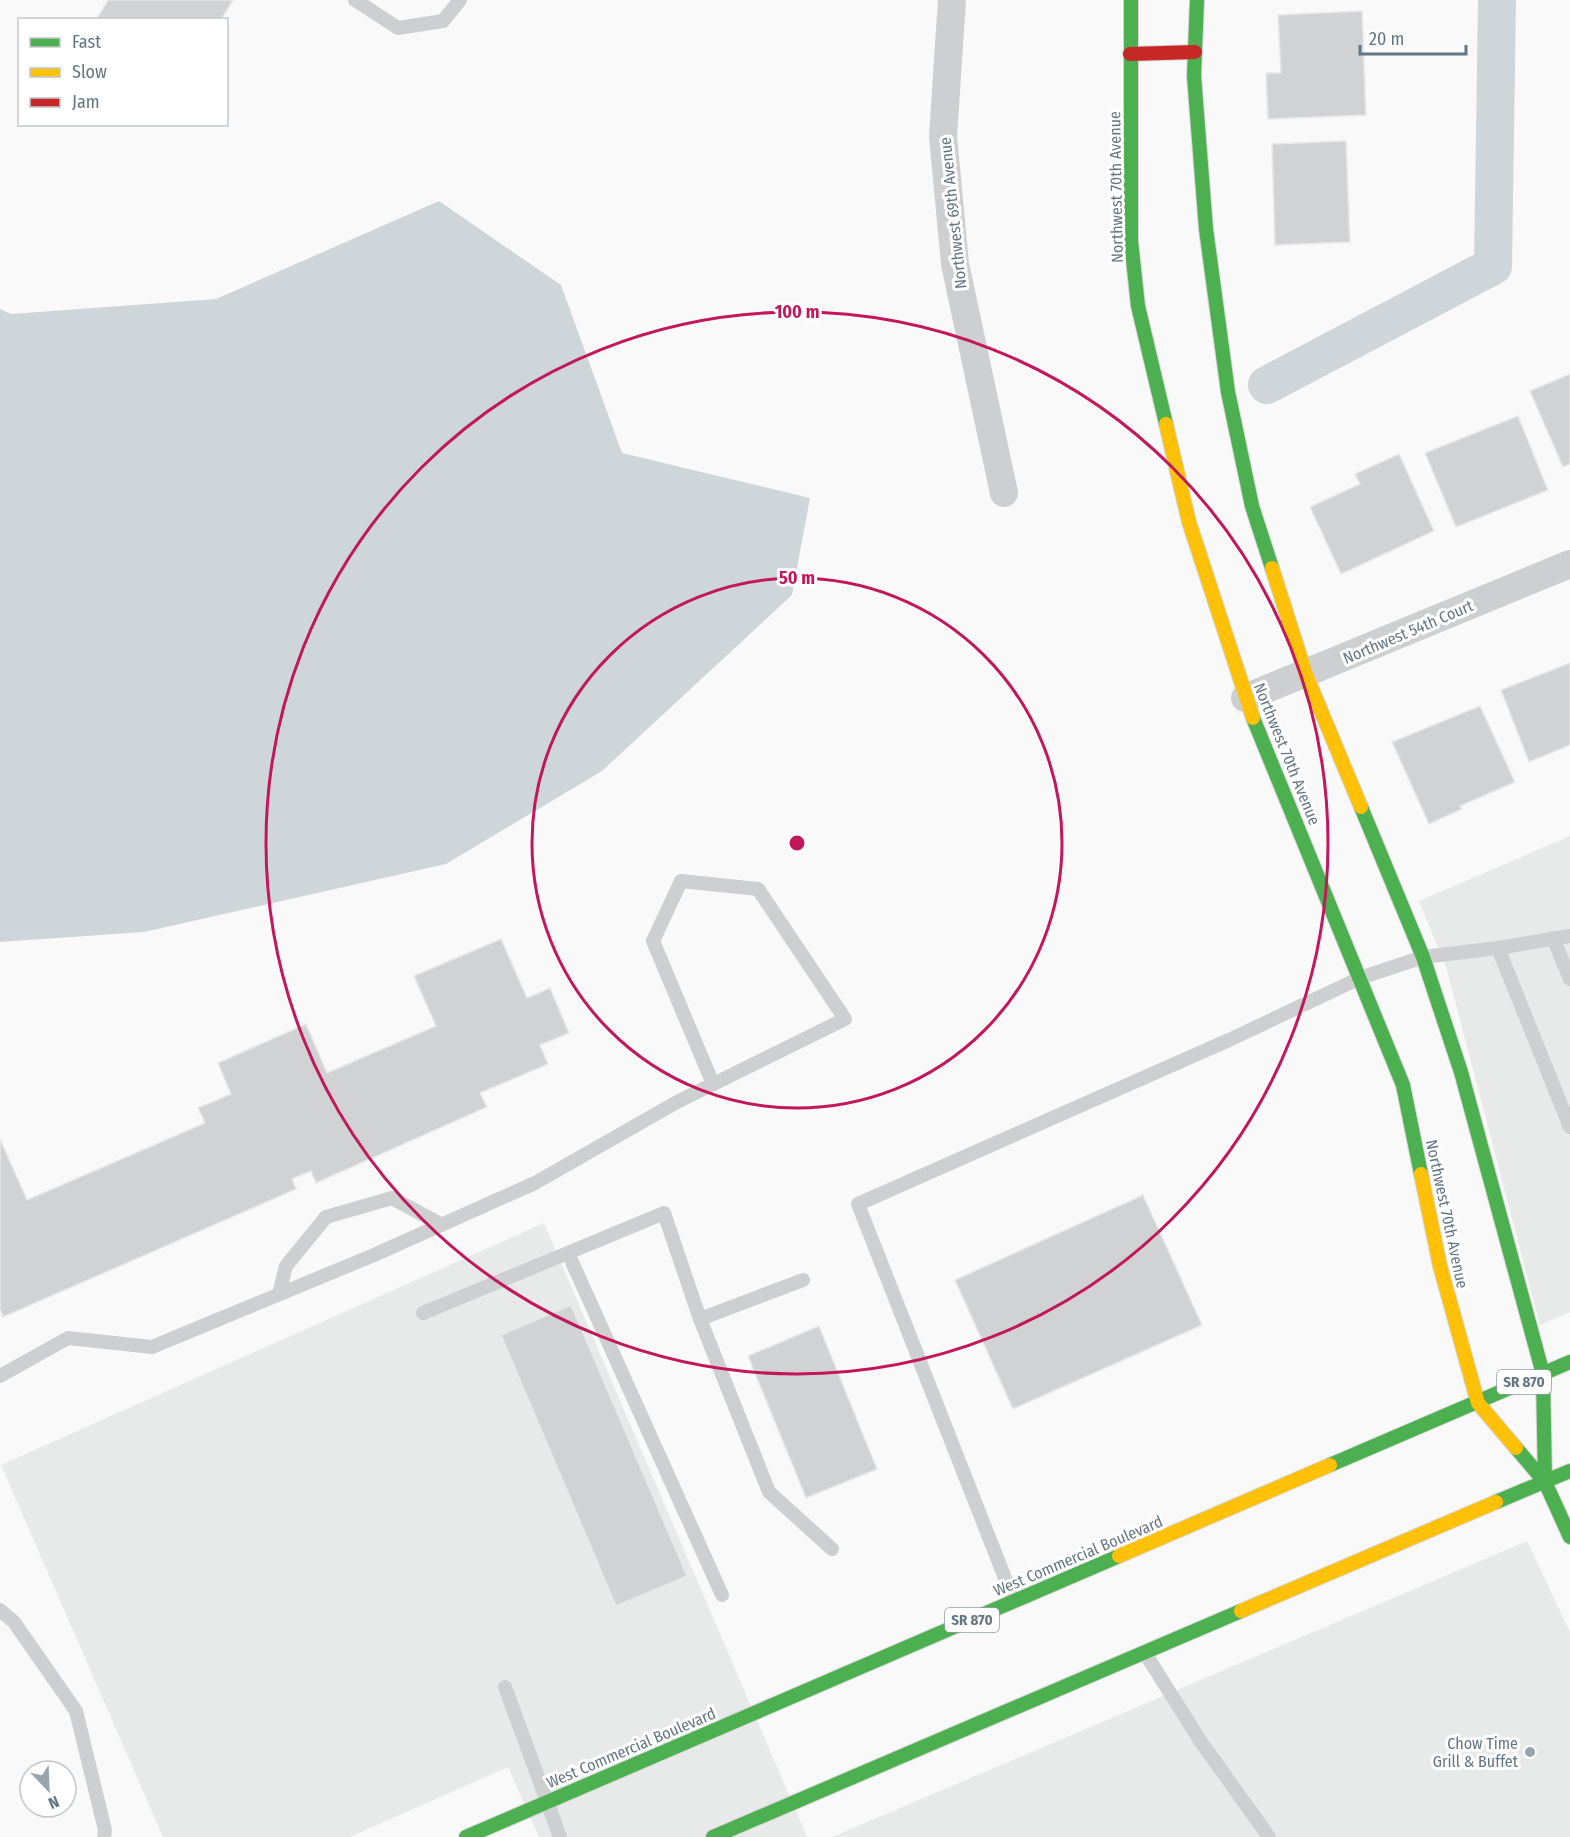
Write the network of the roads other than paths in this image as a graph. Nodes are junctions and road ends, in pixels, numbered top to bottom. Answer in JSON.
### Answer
{"nodes":[{"id":1,"x":355,"y":0,"type":"edge"},
{"id":2,"x":460,"y":0,"type":"edge"},
{"id":3,"x":952,"y":0,"type":"edge"},
{"id":4,"x":1131,"y":0,"type":"edge"},
{"id":5,"x":1197,"y":0,"type":"edge"},
{"id":6,"x":1195,"y":52,"type":"junction"},
{"id":7,"x":1130,"y":54,"type":"junction"},
{"id":8,"x":1004,"y":493,"type":"dead end"},
{"id":9,"x":1570,"y":564,"type":"edge"},
{"id":10,"x":1306,"y":675,"type":"junction"},
{"id":11,"x":1245,"y":698,"type":"junction"},
{"id":12,"x":1570,"y":936,"type":"edge"},
{"id":13,"x":1553,"y":938,"type":"junction"},
{"id":14,"x":1498,"y":948,"type":"junction"},
{"id":15,"x":1423,"y":957,"type":"junction"},
{"id":16,"x":1360,"y":978,"type":"junction"},
{"id":17,"x":1570,"y":979,"type":"edge"},
{"id":18,"x":713,"y":1084,"type":"junction"},
{"id":19,"x":1570,"y":1127,"type":"edge"},
{"id":20,"x":442,"y":1225,"type":"junction"},
{"id":21,"x":568,"y":1253,"type":"junction"},
{"id":22,"x":803,"y":1280,"type":"dead end"},
{"id":23,"x":279,"y":1294,"type":"junction"},
{"id":24,"x":423,"y":1313,"type":"dead end"},
{"id":25,"x":700,"y":1319,"type":"junction"},
{"id":26,"x":1570,"y":1362,"type":"edge"},
{"id":27,"x":1543,"y":1374,"type":"junction"},
{"id":28,"x":0,"y":1376,"type":"edge"},
{"id":29,"x":1478,"y":1403,"type":"junction"},
{"id":30,"x":1570,"y":1471,"type":"edge"},
{"id":31,"x":1545,"y":1482,"type":"junction"},
{"id":32,"x":1570,"y":1537,"type":"edge"},
{"id":33,"x":831,"y":1549,"type":"dead end"},
{"id":34,"x":722,"y":1595,"type":"dead end"},
{"id":35,"x":1014,"y":1601,"type":"junction"},
{"id":36,"x":0,"y":1610,"type":"edge"},
{"id":37,"x":1144,"y":1653,"type":"junction"},
{"id":38,"x":505,"y":1688,"type":"dead end"},
{"id":39,"x":547,"y":1802,"type":"junction"},
{"id":40,"x":104,"y":1837,"type":"edge"},
{"id":41,"x":466,"y":1837,"type":"edge"},
{"id":42,"x":560,"y":1837,"type":"edge"},
{"id":43,"x":713,"y":1837,"type":"edge"},
{"id":44,"x":1269,"y":1837,"type":"edge"}],
"edges":[{"from":1,"to":2,"type":"lane"},
{"from":3,"to":8,"type":"street","name":"Northwest 69th Avenue"},
{"from":4,"to":7,"type":"main road","name":"Northwest 70th Avenue"},
{"from":5,"to":6,"type":"main road","name":"Northwest 70th Avenue"},
{"from":6,"to":7,"type":"main road"},
{"from":6,"to":10,"type":"main road","name":"Northwest 70th Avenue"},
{"from":7,"to":11,"type":"main road","name":"Northwest 70th Avenue"},
{"from":9,"to":10,"type":"street","name":"Northwest 54th Court"},
{"from":10,"to":11,"type":"street","name":"Northwest 54th Court"},
{"from":10,"to":15,"type":"main road","name":"Northwest 70th Avenue"},
{"from":11,"to":16,"type":"main road","name":"Northwest 70th Avenue"},
{"from":12,"to":13,"type":"lane"},
{"from":13,"to":14,"type":"lane"},
{"from":13,"to":17,"type":"lane"},
{"from":14,"to":15,"type":"lane"},
{"from":14,"to":19,"type":"lane"},
{"from":15,"to":16,"type":"lane"},
{"from":15,"to":27,"type":"main road","name":"Northwest 70th Avenue"},
{"from":16,"to":29,"type":"main road","name":"Northwest 70th Avenue"},
{"from":16,"to":35,"type":"lane"},
{"from":18,"to":18,"type":"lane"},
{"from":18,"to":20,"type":"lane"},
{"from":20,"to":23,"type":"lane"},
{"from":20,"to":23,"type":"lane"},
{"from":21,"to":24,"type":"lane"},
{"from":21,"to":25,"type":"lane"},
{"from":21,"to":34,"type":"lane"},
{"from":22,"to":25,"type":"lane"},
{"from":23,"to":28,"type":"lane"},
{"from":25,"to":33,"type":"lane"},
{"from":26,"to":27,"type":"main road","name":"West Commercial Boulevard","number":"SR 870"},
{"from":27,"to":29,"type":"main road","name":"West Commercial Boulevard","number":"SR 870"},
{"from":27,"to":31,"type":"main road","name":"Northwest 70th Avenue"},
{"from":29,"to":31,"type":"main road","name":"Northwest 70th Avenue"},
{"from":29,"to":35,"type":"main road","name":"West Commercial Boulevard","number":"SR 870"},
{"from":30,"to":31,"type":"main road"},
{"from":31,"to":32,"type":"main road","name":"Northwest 70th Avenue"},
{"from":31,"to":37,"type":"main road"},
{"from":35,"to":39,"type":"main road","name":"West Commercial Boulevard","number":"SR 870"},
{"from":36,"to":40,"type":"lane"},
{"from":37,"to":43,"type":"main road"},
{"from":37,"to":44,"type":"lane"},
{"from":38,"to":39,"type":"lane"},
{"from":39,"to":41,"type":"main road","name":"West Commercial Boulevard","number":"SR 870"},
{"from":39,"to":42,"type":"lane"}]}
